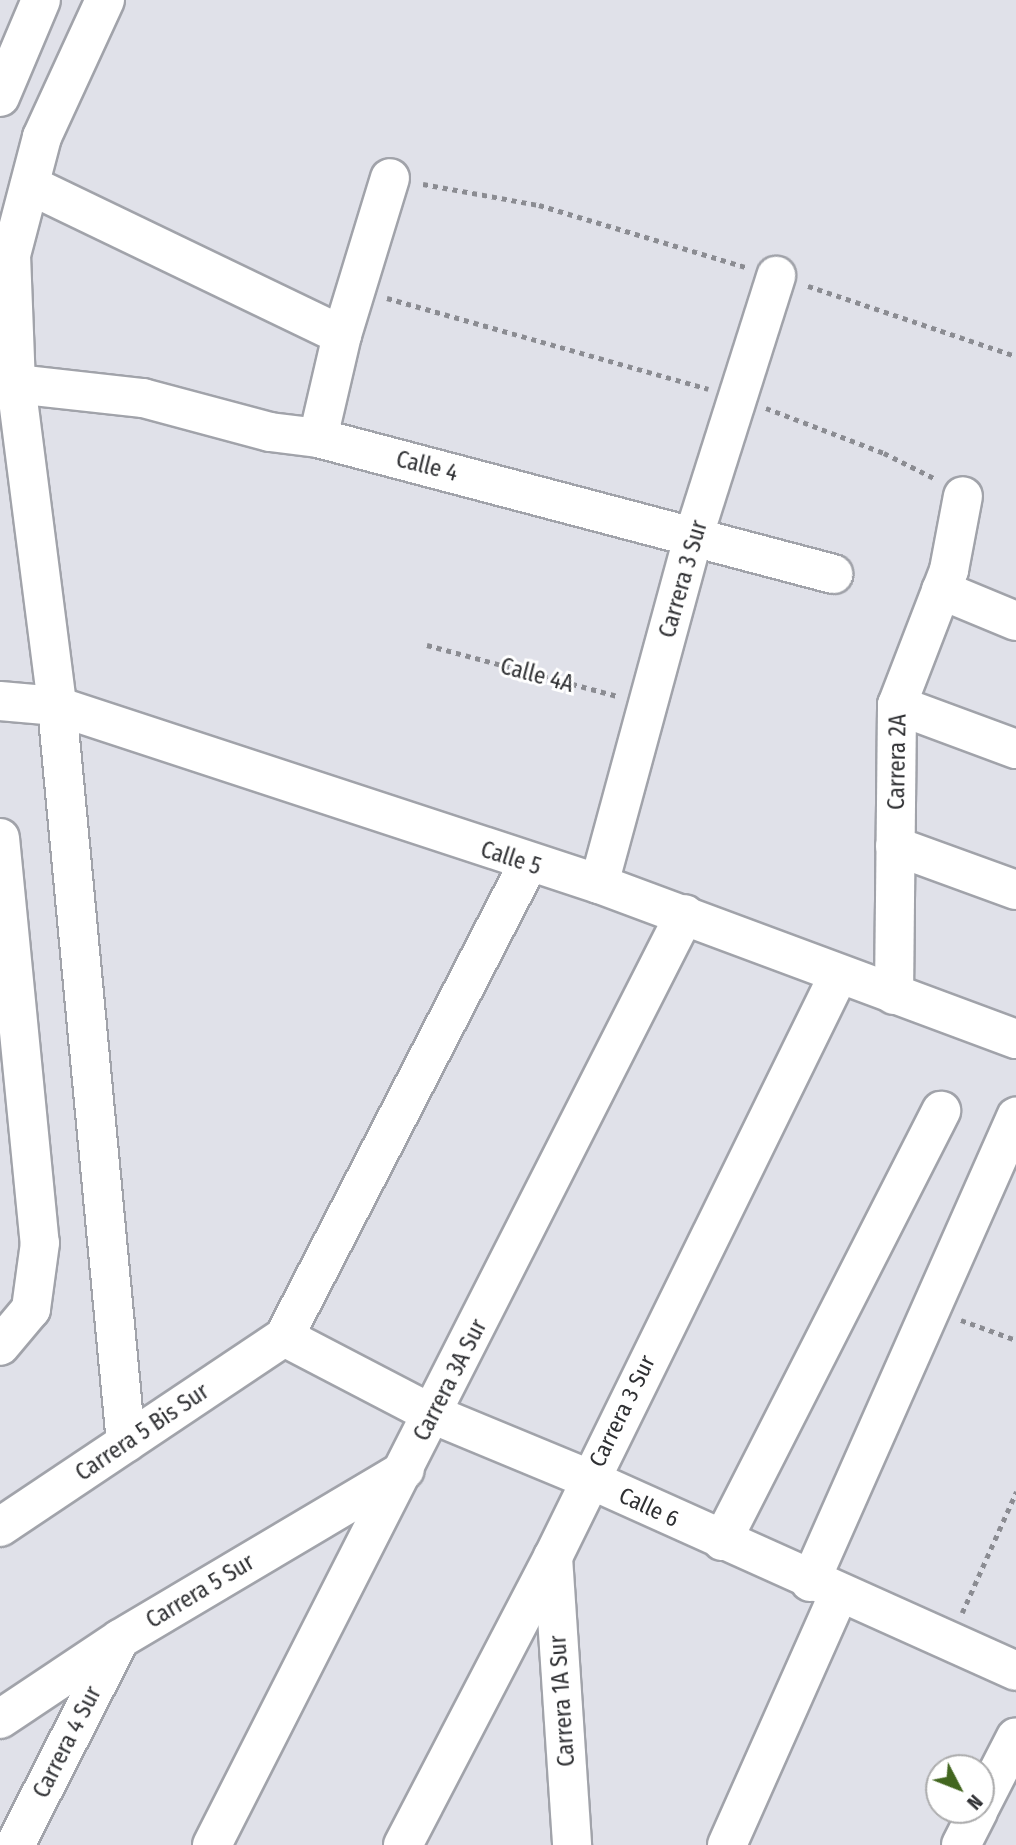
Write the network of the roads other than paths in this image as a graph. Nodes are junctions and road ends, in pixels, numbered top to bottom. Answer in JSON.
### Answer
{"nodes":[{"id":1,"x":41,"y":0,"type":"edge"},
{"id":2,"x":105,"y":0,"type":"edge"},
{"id":3,"x":0,"y":97,"type":"edge"},
{"id":4,"x":390,"y":178,"type":"road end"},
{"id":5,"x":30,"y":185,"type":"junction"},
{"id":6,"x":776,"y":276,"type":"road end"},
{"id":7,"x":342,"y":335,"type":"junction"},
{"id":8,"x":16,"y":384,"type":"junction"},
{"id":9,"x":318,"y":438,"type":"junction"},
{"id":10,"x":963,"y":496,"type":"dead end"},
{"id":11,"x":695,"y":535,"type":"junction"},
{"id":12,"x":833,"y":575,"type":"dead end"},
{"id":13,"x":941,"y":590,"type":"junction"},
{"id":14,"x":1016,"y":621,"type":"edge"},
{"id":15,"x":0,"y":701,"type":"edge"},
{"id":16,"x":897,"y":705,"type":"junction"},
{"id":17,"x":57,"y":706,"type":"junction"},
{"id":18,"x":1016,"y":749,"type":"edge"},
{"id":19,"x":0,"y":838,"type":"edge"},
{"id":20,"x":895,"y":846,"type":"junction"},
{"id":21,"x":528,"y":864,"type":"junction"},
{"id":22,"x":598,"y":884,"type":"junction"},
{"id":23,"x":1016,"y":890,"type":"edge"},
{"id":24,"x":685,"y":914,"type":"junction"},
{"id":25,"x":838,"y":976,"type":"junction"},
{"id":26,"x":894,"y":995,"type":"junction"},
{"id":27,"x":1016,"y":1039,"type":"edge"},
{"id":28,"x":942,"y":1111,"type":"dead end"},
{"id":29,"x":1016,"y":1117,"type":"edge"},
{"id":30,"x":284,"y":1337,"type":"junction"},
{"id":31,"x":0,"y":1346,"type":"edge"},
{"id":32,"x":432,"y":1415,"type":"junction"},
{"id":33,"x":126,"y":1443,"type":"junction"},
{"id":34,"x":405,"y":1470,"type":"junction"},
{"id":35,"x":589,"y":1479,"type":"junction"},
{"id":36,"x":0,"y":1527,"type":"edge"},
{"id":37,"x":722,"y":1541,"type":"junction"},
{"id":38,"x":553,"y":1557,"type":"junction"},
{"id":39,"x":825,"y":1588,"type":"junction"},
{"id":40,"x":120,"y":1639,"type":"junction"},
{"id":41,"x":1016,"y":1671,"type":"edge"},
{"id":42,"x":0,"y":1719,"type":"edge"},
{"id":43,"x":1016,"y":1737,"type":"edge"},
{"id":44,"x":995,"y":1778,"type":"edge"},
{"id":45,"x":972,"y":1824,"type":"edge"},
{"id":46,"x":15,"y":1845,"type":"edge"},
{"id":47,"x":212,"y":1845,"type":"edge"},
{"id":48,"x":403,"y":1845,"type":"edge"},
{"id":49,"x":572,"y":1845,"type":"edge"},
{"id":50,"x":727,"y":1845,"type":"edge"},
{"id":51,"x":961,"y":1845,"type":"edge"}],
"edges":[{"from":1,"to":3,"type":"street"},
{"from":2,"to":5,"type":"street"},
{"from":4,"to":7,"type":"street"},
{"from":5,"to":7,"type":"street"},
{"from":5,"to":8,"type":"street"},
{"from":6,"to":11,"type":"street","name":"Carrera 3 Sur"},
{"from":7,"to":9,"type":"street"},
{"from":8,"to":9,"type":"street","name":"Calle 4"},
{"from":8,"to":17,"type":"street"},
{"from":9,"to":11,"type":"street","name":"Calle 4"},
{"from":10,"to":13,"type":"street","name":"Carrera 2A"},
{"from":11,"to":12,"type":"street","name":"Calle 4"},
{"from":11,"to":22,"type":"street","name":"Carrera 3 Sur"},
{"from":13,"to":14,"type":"street"},
{"from":13,"to":16,"type":"street","name":"Carrera 2A"},
{"from":15,"to":17,"type":"street","name":"Calle 5"},
{"from":16,"to":18,"type":"street"},
{"from":16,"to":20,"type":"street","name":"Carrera 2A"},
{"from":17,"to":21,"type":"street","name":"Calle 5"},
{"from":17,"to":33,"type":"street"},
{"from":19,"to":31,"type":"street"},
{"from":20,"to":23,"type":"street"},
{"from":20,"to":26,"type":"street","name":"Carrera 2A"},
{"from":21,"to":22,"type":"street","name":"Calle 5"},
{"from":21,"to":30,"type":"street"},
{"from":22,"to":24,"type":"street","name":"Calle 5"},
{"from":24,"to":25,"type":"street","name":"Calle 5"},
{"from":24,"to":32,"type":"street","name":"Carrera 3A Sur"},
{"from":25,"to":26,"type":"street","name":"Calle 5"},
{"from":25,"to":35,"type":"street","name":"Carrera 3 Sur"},
{"from":26,"to":27,"type":"street","name":"Calle 5"},
{"from":28,"to":37,"type":"street"},
{"from":29,"to":39,"type":"street"},
{"from":30,"to":32,"type":"street","name":"Calle 6"},
{"from":30,"to":33,"type":"street","name":"Carrera 5 Bis Sur"},
{"from":32,"to":34,"type":"street","name":"Carrera 3A Sur"},
{"from":32,"to":35,"type":"street","name":"Calle 6"},
{"from":33,"to":36,"type":"street","name":"Carrera 5 Bis Sur"},
{"from":34,"to":40,"type":"street","name":"Carrera 5 Sur"},
{"from":34,"to":47,"type":"street","name":"Carrera 3A Sur"},
{"from":35,"to":37,"type":"street","name":"Calle 6"},
{"from":35,"to":38,"type":"street","name":"Carrera 3 Sur"},
{"from":37,"to":39,"type":"street","name":"Calle 6"},
{"from":38,"to":48,"type":"street","name":"Carrera 3 Sur"},
{"from":38,"to":49,"type":"street","name":"Carrera 1A Sur"},
{"from":39,"to":41,"type":"street","name":"Calle 6"},
{"from":39,"to":50,"type":"street"},
{"from":40,"to":42,"type":"street","name":"Carrera 5 Sur"},
{"from":40,"to":46,"type":"street","name":"Carrera 4 Sur"},
{"from":43,"to":44,"type":"street"},
{"from":45,"to":51,"type":"street"}]}
